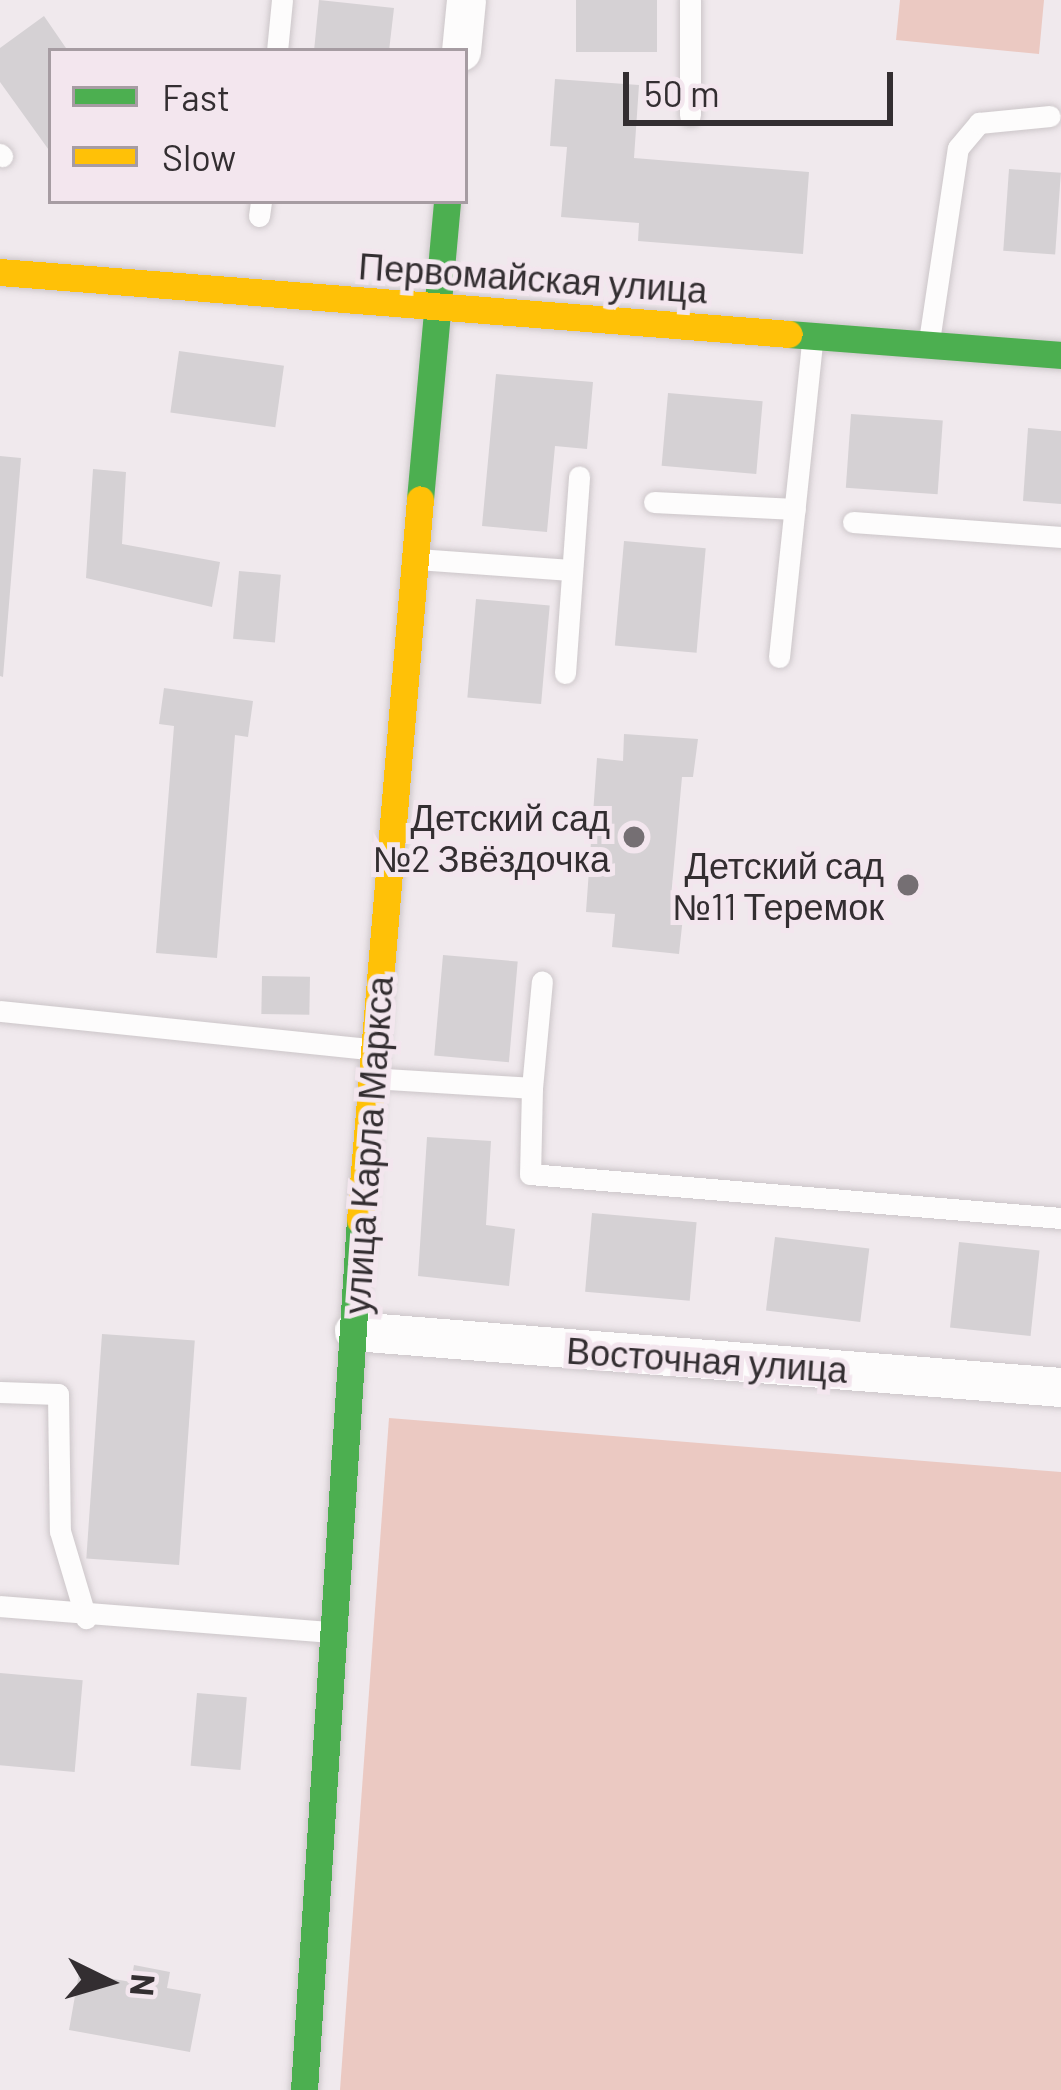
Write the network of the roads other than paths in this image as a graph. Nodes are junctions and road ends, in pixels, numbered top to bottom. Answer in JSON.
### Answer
{"nodes":[{"id":1,"x":282,"y":0,"type":"edge"},
{"id":2,"x":466,"y":0,"type":"edge"},
{"id":3,"x":690,"y":0,"type":"edge"},
{"id":4,"x":277,"y":48,"type":"edge"},
{"id":5,"x":461,"y":48,"type":"edge"},
{"id":6,"x":690,"y":115,"type":"dead end"},
{"id":7,"x":1050,"y":116,"type":"dead end"},
{"id":8,"x":447,"y":204,"type":"edge"},
{"id":9,"x":0,"y":272,"type":"edge"},
{"id":10,"x":437,"y":305,"type":"junction"},
{"id":11,"x":813,"y":334,"type":"junction"},
{"id":12,"x":928,"y":345,"type":"junction"},
{"id":13,"x":1061,"y":356,"type":"edge"},
{"id":14,"x":579,"y":476,"type":"dead end"},
{"id":15,"x":654,"y":502,"type":"dead end"},
{"id":16,"x":795,"y":509,"type":"junction"},
{"id":17,"x":853,"y":522,"type":"dead end"},
{"id":18,"x":1061,"y":537,"type":"edge"},
{"id":19,"x":417,"y":559,"type":"junction"},
{"id":20,"x":571,"y":570,"type":"junction"},
{"id":21,"x":778,"y":657,"type":"dead end"},
{"id":22,"x":565,"y":673,"type":"dead end"},
{"id":23,"x":542,"y":981,"type":"dead end"},
{"id":24,"x":0,"y":1011,"type":"edge"},
{"id":25,"x":370,"y":1049,"type":"junction"},
{"id":26,"x":370,"y":1078,"type":"junction"},
{"id":27,"x":532,"y":1088,"type":"junction"},
{"id":28,"x":1061,"y":1218,"type":"edge"},
{"id":29,"x":354,"y":1331,"type":"junction"},
{"id":30,"x":1061,"y":1387,"type":"edge"},
{"id":31,"x":0,"y":1392,"type":"edge"},
{"id":32,"x":0,"y":1606,"type":"edge"},
{"id":33,"x":86,"y":1618,"type":"junction"},
{"id":34,"x":337,"y":1632,"type":"junction"},
{"id":35,"x":304,"y":2090,"type":"edge"}],
"edges":[{"from":1,"to":4,"type":"lane"},
{"from":2,"to":5,"type":"street"},
{"from":3,"to":6,"type":"lane"},
{"from":7,"to":12,"type":"lane"},
{"from":8,"to":10,"type":"street","name":"улица Карла Маркса"},
{"from":9,"to":10,"type":"street","name":"Первомайская улица"},
{"from":10,"to":11,"type":"street","name":"Первомайская улица"},
{"from":10,"to":19,"type":"street","name":"улица Карла Маркса"},
{"from":11,"to":12,"type":"street","name":"Первомайская улица"},
{"from":11,"to":16,"type":"lane"},
{"from":12,"to":13,"type":"street","name":"Первомайская улица"},
{"from":14,"to":20,"type":"lane"},
{"from":15,"to":16,"type":"lane"},
{"from":16,"to":21,"type":"lane"},
{"from":17,"to":18,"type":"lane"},
{"from":19,"to":20,"type":"lane"},
{"from":19,"to":25,"type":"street","name":"улица Карла Маркса"},
{"from":20,"to":22,"type":"lane"},
{"from":23,"to":27,"type":"lane"},
{"from":24,"to":25,"type":"lane"},
{"from":25,"to":26,"type":"street","name":"улица Карла Маркса"},
{"from":26,"to":27,"type":"lane"},
{"from":26,"to":29,"type":"street","name":"улица Карла Маркса"},
{"from":27,"to":28,"type":"lane"},
{"from":29,"to":30,"type":"street","name":"Восточная улица"},
{"from":29,"to":34,"type":"street","name":"улица Карла Маркса"},
{"from":31,"to":33,"type":"lane"},
{"from":32,"to":33,"type":"lane"},
{"from":33,"to":34,"type":"lane"},
{"from":34,"to":35,"type":"street","name":"улица Карла Маркса"}]}
